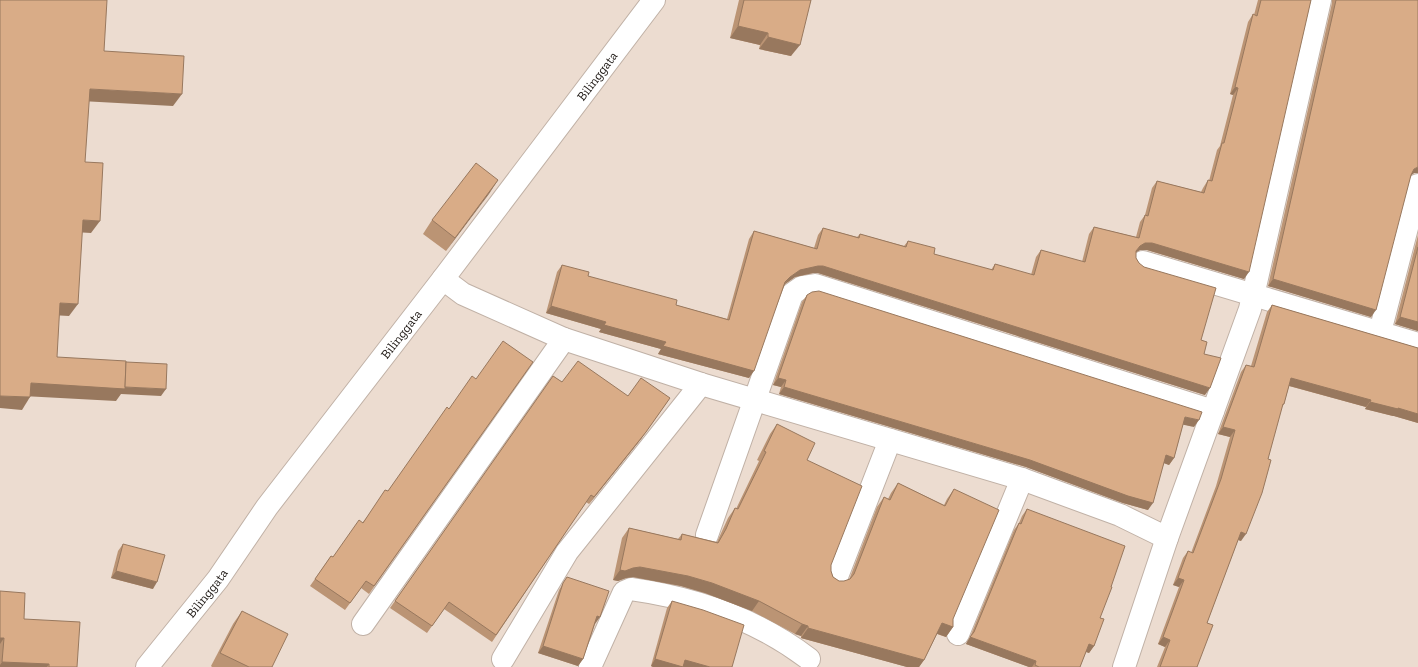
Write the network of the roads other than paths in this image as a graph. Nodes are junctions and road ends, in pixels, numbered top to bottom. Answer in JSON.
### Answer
{"nodes":[{"id":1,"x":654,"y":0,"type":"edge"},
{"id":2,"x":1320,"y":0,"type":"edge"},
{"id":3,"x":1418,"y":185,"type":"edge"},
{"id":4,"x":1143,"y":262,"type":"dead end"},
{"id":5,"x":452,"y":286,"type":"junction"},
{"id":6,"x":1253,"y":294,"type":"junction"},
{"id":7,"x":1380,"y":332,"type":"junction"},
{"id":8,"x":564,"y":339,"type":"junction"},
{"id":9,"x":1418,"y":344,"type":"edge"},
{"id":10,"x":701,"y":384,"type":"junction"},
{"id":11,"x":755,"y":400,"type":"junction"},
{"id":12,"x":1213,"y":411,"type":"junction"},
{"id":13,"x":890,"y":440,"type":"junction"},
{"id":14,"x":1022,"y":479,"type":"junction"},
{"id":15,"x":707,"y":535,"type":"dead end"},
{"id":16,"x":1167,"y":538,"type":"junction"},
{"id":17,"x":836,"y":579,"type":"edge"},
{"id":18,"x":363,"y":624,"type":"dead end"},
{"id":19,"x":958,"y":634,"type":"dead end"},
{"id":20,"x":503,"y":658,"type":"dead end"},
{"id":21,"x":809,"y":659,"type":"dead end"},
{"id":22,"x":598,"y":665,"type":"edge"},
{"id":23,"x":147,"y":667,"type":"edge"},
{"id":24,"x":1124,"y":667,"type":"edge"}],
"edges":[{"from":1,"to":5,"type":"street","name":"Bilinggata"},
{"from":2,"to":6,"type":"street"},
{"from":3,"to":7,"type":"street"},
{"from":4,"to":6,"type":"street"},
{"from":5,"to":8,"type":"street"},
{"from":5,"to":23,"type":"street","name":"Bilinggata"},
{"from":6,"to":7,"type":"street"},
{"from":6,"to":12,"type":"street"},
{"from":7,"to":9,"type":"street"},
{"from":8,"to":10,"type":"street"},
{"from":8,"to":18,"type":"street"},
{"from":10,"to":11,"type":"street"},
{"from":10,"to":20,"type":"street"},
{"from":11,"to":12,"type":"street"},
{"from":11,"to":13,"type":"street"},
{"from":11,"to":15,"type":"street"},
{"from":12,"to":16,"type":"street"},
{"from":13,"to":14,"type":"street"},
{"from":13,"to":17,"type":"street"},
{"from":14,"to":16,"type":"street"},
{"from":14,"to":19,"type":"street"},
{"from":16,"to":24,"type":"street"},
{"from":21,"to":22,"type":"street"}]}
